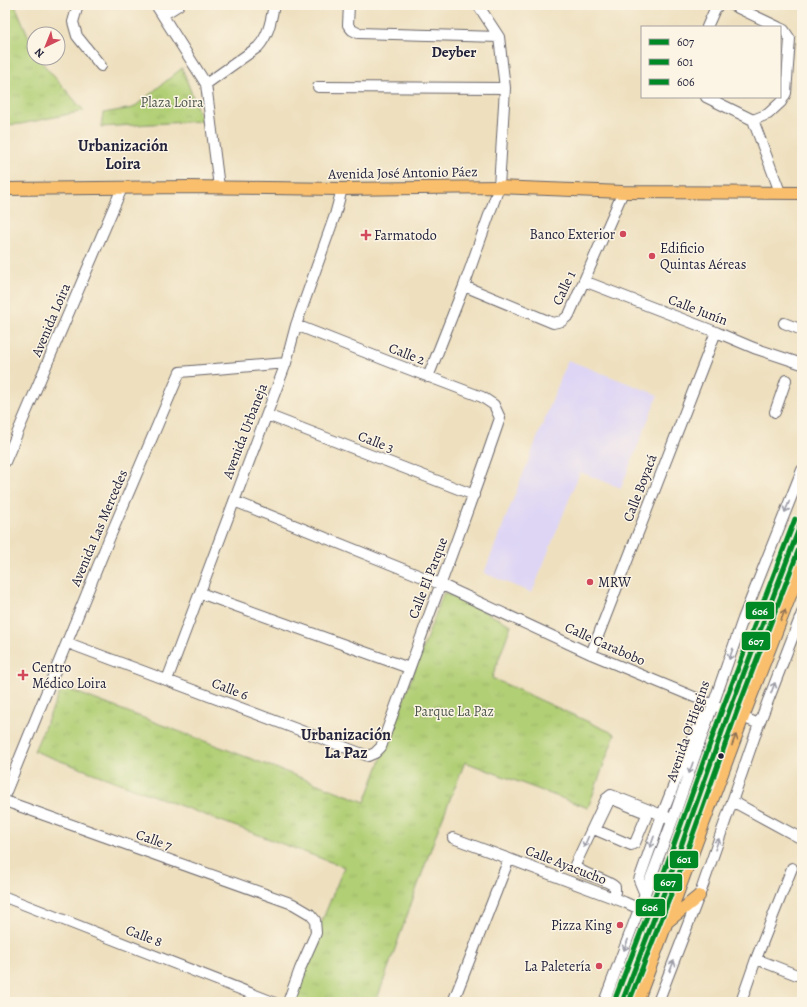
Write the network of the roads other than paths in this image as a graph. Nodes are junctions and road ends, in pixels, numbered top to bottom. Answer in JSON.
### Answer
{"nodes":[{"id":1,"x":78,"y":5,"type":"edge"},
{"id":2,"x":156,"y":5,"type":"edge"},
{"id":3,"x":179,"y":5,"type":"edge"},
{"id":4,"x":274,"y":5,"type":"edge"},
{"id":5,"x":349,"y":5,"type":"edge"},
{"id":6,"x":478,"y":5,"type":"edge"},
{"id":7,"x":719,"y":5,"type":"edge"},
{"id":8,"x":732,"y":5,"type":"edge"},
{"id":9,"x":163,"y":15,"type":"junction"},
{"id":10,"x":708,"y":26,"type":"edge"},
{"id":11,"x":775,"y":26,"type":"edge"},
{"id":12,"x":781,"y":29,"type":"edge"},
{"id":13,"x":499,"y":37,"type":"junction"},
{"id":14,"x":101,"y":66,"type":"dead end"},
{"id":15,"x":206,"y":84,"type":"junction"},
{"id":16,"x":318,"y":86,"type":"dead end"},
{"id":17,"x":505,"y":88,"type":"junction"},
{"id":18,"x":708,"y":98,"type":"edge"},
{"id":19,"x":753,"y":120,"type":"junction"},
{"id":20,"x":219,"y":187,"type":"junction"},
{"id":21,"x":122,"y":188,"type":"junction"},
{"id":22,"x":499,"y":188,"type":"junction"},
{"id":23,"x":5,"y":189,"type":"edge"},
{"id":24,"x":342,"y":190,"type":"junction"},
{"id":25,"x":623,"y":192,"type":"junction"},
{"id":26,"x":780,"y":192,"type":"junction"},
{"id":27,"x":802,"y":193,"type":"edge"},
{"id":28,"x":584,"y":281,"type":"junction"},
{"id":29,"x":464,"y":286,"type":"junction"},
{"id":30,"x":784,"y":323,"type":"dead end"},
{"id":31,"x":296,"y":325,"type":"junction"},
{"id":32,"x":802,"y":330,"type":"edge"},
{"id":33,"x":716,"y":332,"type":"junction"},
{"id":34,"x":286,"y":363,"type":"junction"},
{"id":35,"x":802,"y":364,"type":"edge"},
{"id":36,"x":428,"y":377,"type":"junction"},
{"id":37,"x":786,"y":380,"type":"dead end"},
{"id":38,"x":775,"y":412,"type":"dead end"},
{"id":39,"x":267,"y":415,"type":"junction"},
{"id":40,"x":500,"y":418,"type":"joint"},
{"id":41,"x":5,"y":462,"type":"edge"},
{"id":42,"x":802,"y":470,"type":"edge"},
{"id":43,"x":474,"y":495,"type":"junction"},
{"id":44,"x":234,"y":501,"type":"junction"},
{"id":45,"x":802,"y":522,"type":"edge"},
{"id":46,"x":802,"y":565,"type":"edge"},
{"id":47,"x":440,"y":584,"type":"junction"},
{"id":48,"x":200,"y":593,"type":"junction"},
{"id":49,"x":802,"y":613,"type":"edge"},
{"id":50,"x":68,"y":643,"type":"junction"},
{"id":51,"x":591,"y":654,"type":"junction"},
{"id":52,"x":408,"y":668,"type":"junction"},
{"id":53,"x":167,"y":680,"type":"junction"},
{"id":54,"x":713,"y":705,"type":"junction"},
{"id":55,"x":729,"y":712,"type":"junction"},
{"id":56,"x":743,"y":717,"type":"junction"},
{"id":57,"x":759,"y":724,"type":"junction"},
{"id":58,"x":380,"y":747,"type":"joint"},
{"id":59,"x":5,"y":794,"type":"edge"},
{"id":60,"x":5,"y":801,"type":"edge"},
{"id":61,"x":732,"y":801,"type":"junction"},
{"id":62,"x":649,"y":810,"type":"junction"},
{"id":63,"x":662,"y":815,"type":"junction"},
{"id":64,"x":673,"y":819,"type":"junction"},
{"id":65,"x":453,"y":838,"type":"dead end"},
{"id":66,"x":802,"y":839,"type":"edge"},
{"id":67,"x":509,"y":859,"type":"junction"},
{"id":68,"x":792,"y":868,"type":"dead end"},
{"id":69,"x":644,"y":895,"type":"junction"},
{"id":70,"x":699,"y":896,"type":"junction"},
{"id":71,"x":5,"y":897,"type":"edge"},
{"id":72,"x":613,"y":898,"type":"junction"},
{"id":73,"x":639,"y":908,"type":"junction"},
{"id":74,"x":654,"y":916,"type":"junction"},
{"id":75,"x":668,"y":921,"type":"junction"},
{"id":76,"x":756,"y":959,"type":"junction"},
{"id":77,"x":802,"y":977,"type":"edge"},
{"id":78,"x":273,"y":1002,"type":"edge"},
{"id":79,"x":288,"y":1002,"type":"edge"},
{"id":80,"x":453,"y":1002,"type":"edge"},
{"id":81,"x":604,"y":1002,"type":"edge"},
{"id":82,"x":622,"y":1002,"type":"edge"},
{"id":83,"x":637,"y":1002,"type":"edge"},
{"id":84,"x":658,"y":1002,"type":"edge"},
{"id":85,"x":741,"y":1002,"type":"edge"}],
"edges":[{"from":1,"to":14,"type":"street"},
{"from":2,"to":9,"type":"street"},
{"from":3,"to":9,"type":"street"},
{"from":4,"to":15,"type":"street"},
{"from":5,"to":13,"type":"street"},
{"from":6,"to":13,"type":"street"},
{"from":7,"to":10,"type":"street"},
{"from":8,"to":11,"type":"street"},
{"from":9,"to":15,"type":"street"},
{"from":12,"to":19,"type":"street"},
{"from":13,"to":17,"type":"street"},
{"from":15,"to":20,"type":"street"},
{"from":16,"to":17,"type":"street"},
{"from":17,"to":22,"type":"street"},
{"from":18,"to":19,"type":"street"},
{"from":19,"to":26,"type":"street"},
{"from":20,"to":21,"type":"main road","name":"Avenida José Antonio Páez"},
{"from":20,"to":24,"type":"main road","name":"Avenida José Antonio Páez"},
{"from":21,"to":23,"type":"main road","name":"Avenida José Antonio Páez"},
{"from":21,"to":41,"type":"street","name":"Avenida Loira"},
{"from":22,"to":24,"type":"main road","name":"Avenida José Antonio Páez"},
{"from":22,"to":25,"type":"main road","name":"Avenida José Antonio Páez"},
{"from":22,"to":29,"type":"street"},
{"from":24,"to":31,"type":"street","name":"Avenida Urbaneja"},
{"from":25,"to":26,"type":"main road","name":"Avenida José Antonio Páez"},
{"from":25,"to":28,"type":"street","name":"Calle 1"},
{"from":26,"to":27,"type":"main road","name":"Avenida José Antonio Páez"},
{"from":28,"to":29,"type":"street","name":"Calle 1"},
{"from":28,"to":33,"type":"street","name":"Calle Junín"},
{"from":29,"to":36,"type":"street"},
{"from":30,"to":32,"type":"street"},
{"from":31,"to":34,"type":"street","name":"Avenida Urbaneja"},
{"from":31,"to":36,"type":"street","name":"Calle 2"},
{"from":33,"to":35,"type":"street","name":"Calle Junín"},
{"from":33,"to":51,"type":"street","name":"Calle Boyacá"},
{"from":34,"to":39,"type":"street","name":"Avenida Urbaneja"},
{"from":34,"to":50,"type":"street","name":"Avenida Las Mercedes"},
{"from":36,"to":40,"type":"street","name":"Calle 2"},
{"from":37,"to":38,"type":"street"},
{"from":39,"to":43,"type":"street","name":"Calle 3"},
{"from":39,"to":44,"type":"street","name":"Avenida Urbaneja"},
{"from":40,"to":43,"type":"street","name":"Calle El Parque"},
{"from":42,"to":54,"type":"street","name":"Avenida O'Higgins","one_way":true},
{"from":43,"to":47,"type":"street","name":"Calle El Parque"},
{"from":44,"to":47,"type":"street","name":"Calle Carabobo"},
{"from":44,"to":48,"type":"street","name":"Avenida Urbaneja"},
{"from":45,"to":55,"type":"main road"},
{"from":56,"to":46,"type":"main road","one_way":true},
{"from":47,"to":51,"type":"street","name":"Calle Carabobo"},
{"from":47,"to":52,"type":"street","name":"Calle El Parque"},
{"from":48,"to":52,"type":"street"},
{"from":48,"to":53,"type":"street","name":"Avenida Urbaneja"},
{"from":57,"to":49,"type":"street","one_way":true},
{"from":50,"to":53,"type":"street","name":"Calle 6"},
{"from":50,"to":59,"type":"street","name":"Avenida Las Mercedes"},
{"from":51,"to":54,"type":"street","name":"Calle Carabobo"},
{"from":52,"to":58,"type":"street","name":"Calle El Parque"},
{"from":53,"to":58,"type":"street","name":"Calle 6"},
{"from":54,"to":55,"type":"street","name":"Calle Carabobo"},
{"from":54,"to":63,"type":"street"},
{"from":54,"to":64,"type":"street","name":"Avenida O'Higgins","one_way":true},
{"from":55,"to":56,"type":"street","name":"Calle Carabobo"},
{"from":55,"to":74,"type":"main road"},
{"from":56,"to":57,"type":"street","name":"Calle Carabobo"},
{"from":75,"to":56,"type":"main road","one_way":true},
{"from":57,"to":61,"type":"street"},
{"from":60,"to":79,"type":"street","name":"Calle 7"},
{"from":61,"to":66,"type":"street"},
{"from":70,"to":61,"type":"street","one_way":true},
{"from":62,"to":62,"type":"street"},
{"from":62,"to":63,"type":"street"},
{"from":62,"to":72,"type":"street","one_way":true},
{"from":63,"to":64,"type":"street"},
{"from":63,"to":69,"type":"street","one_way":true},
{"from":64,"to":69,"type":"street","name":"Avenida O'Higgins"},
{"from":65,"to":67,"type":"street","name":"Calle Ayacucho"},
{"from":67,"to":72,"type":"street","name":"Calle Ayacucho"},
{"from":67,"to":80,"type":"street"},
{"from":68,"to":76,"type":"street"},
{"from":69,"to":73,"type":"street","name":"Avenida O'Higgins"},
{"from":69,"to":74,"type":"street"},
{"from":70,"to":75,"type":"main road"},
{"from":84,"to":70,"type":"street","one_way":true},
{"from":71,"to":78,"type":"street","name":"Calle 8"},
{"from":72,"to":73,"type":"street","name":"Calle Ayacucho"},
{"from":73,"to":74,"type":"street","name":"Calle Ayacucho"},
{"from":73,"to":81,"type":"street","name":"Avenida O'Higgins","one_way":true},
{"from":74,"to":75,"type":"street","name":"Calle Ayacucho"},
{"from":74,"to":82,"type":"main road"},
{"from":75,"to":83,"type":"main road"},
{"from":76,"to":77,"type":"street"},
{"from":76,"to":85,"type":"street"}]}
